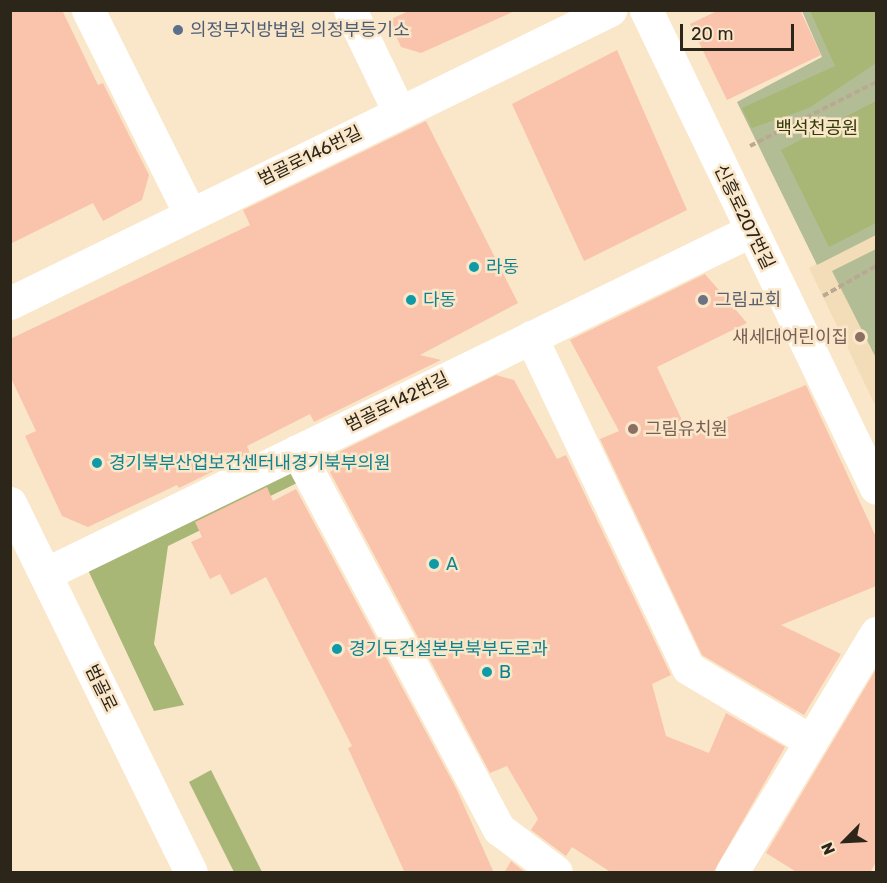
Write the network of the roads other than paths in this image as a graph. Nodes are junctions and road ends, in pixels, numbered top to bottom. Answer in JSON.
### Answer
{"nodes":[{"id":1,"x":88,"y":10,"type":"edge"},
{"id":2,"x":350,"y":10,"type":"edge"},
{"id":3,"x":610,"y":10,"type":"edge"},
{"id":4,"x":646,"y":10,"type":"edge"},
{"id":5,"x":399,"y":112,"type":"junction"},
{"id":6,"x":189,"y":213,"type":"junction"},
{"id":7,"x":750,"y":231,"type":"junction"},
{"id":8,"x":10,"y":303,"type":"edge"},
{"id":9,"x":531,"y":337,"type":"junction"},
{"id":10,"x":297,"y":451,"type":"junction"},
{"id":11,"x":876,"y":488,"type":"edge"},
{"id":12,"x":10,"y":503,"type":"edge"},
{"id":13,"x":45,"y":574,"type":"junction"},
{"id":14,"x":876,"y":633,"type":"edge"},
{"id":15,"x":811,"y":741,"type":"junction"},
{"id":16,"x":191,"y":873,"type":"edge"},
{"id":17,"x":556,"y":873,"type":"edge"},
{"id":18,"x":732,"y":873,"type":"edge"}],
"edges":[{"from":1,"to":6,"type":"street"},
{"from":2,"to":5,"type":"street"},
{"from":3,"to":5,"type":"street","name":"범골로146번길"},
{"from":4,"to":7,"type":"street","name":"신흥로207번길"},
{"from":5,"to":6,"type":"street","name":"범골로146번길"},
{"from":6,"to":8,"type":"street","name":"범골로146번길"},
{"from":7,"to":9,"type":"street","name":"범골로142번길"},
{"from":7,"to":11,"type":"street","name":"신흥로207번길"},
{"from":9,"to":10,"type":"street","name":"범골로142번길"},
{"from":9,"to":15,"type":"street"},
{"from":10,"to":13,"type":"street","name":"범골로142번길"},
{"from":10,"to":17,"type":"street"},
{"from":12,"to":13,"type":"street","name":"범골로"},
{"from":13,"to":16,"type":"street","name":"범골로"},
{"from":14,"to":15,"type":"street"},
{"from":15,"to":18,"type":"street"}]}
